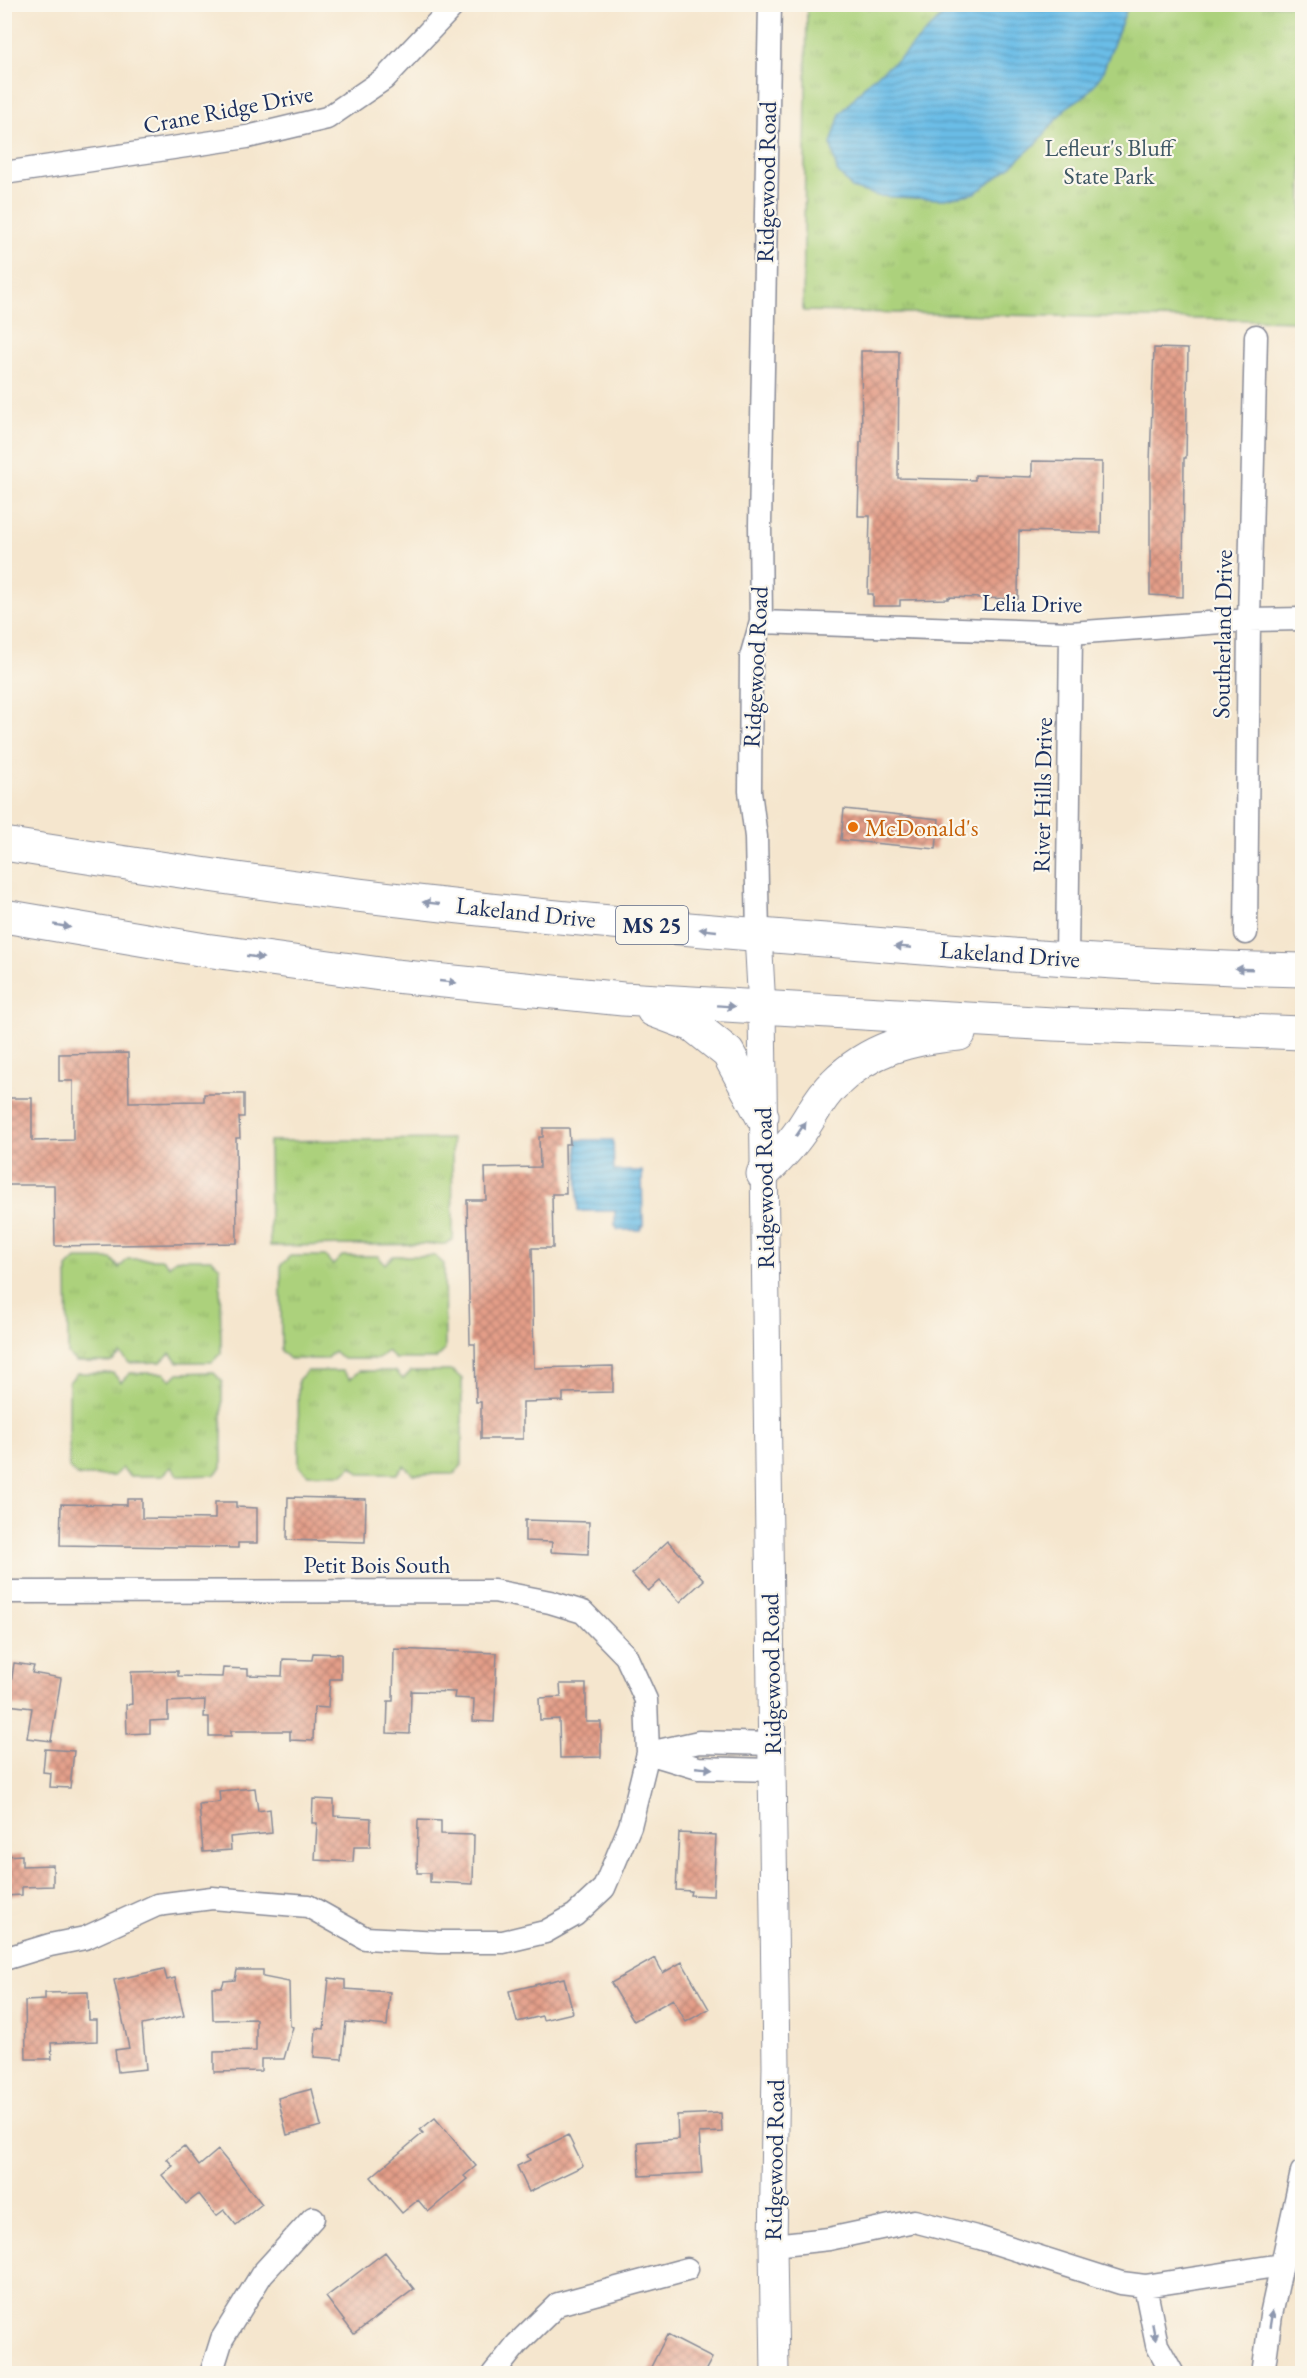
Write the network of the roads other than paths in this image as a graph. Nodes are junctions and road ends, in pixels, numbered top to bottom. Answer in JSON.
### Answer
{"nodes":[{"id":1,"x":454,"y":4,"type":"edge"},
{"id":2,"x":770,"y":4,"type":"edge"},
{"id":3,"x":4,"y":173,"type":"edge"},
{"id":4,"x":1256,"y":336,"type":"dead end"},
{"id":5,"x":1302,"y":619,"type":"edge"},
{"id":6,"x":1249,"y":620,"type":"junction"},
{"id":7,"x":761,"y":621,"type":"junction"},
{"id":8,"x":1071,"y":633,"type":"junction"},
{"id":9,"x":4,"y":844,"type":"edge"},
{"id":10,"x":4,"y":916,"type":"edge"},
{"id":11,"x":1246,"y":933,"type":"dead end"},
{"id":12,"x":758,"y":935,"type":"junction"},
{"id":13,"x":1067,"y":958,"type":"junction"},
{"id":14,"x":1302,"y":970,"type":"edge"},
{"id":15,"x":623,"y":999,"type":"junction"},
{"id":16,"x":762,"y":1008,"type":"junction"},
{"id":17,"x":1053,"y":1024,"type":"junction"},
{"id":18,"x":1302,"y":1033,"type":"edge"},
{"id":19,"x":762,"y":1116,"type":"junction"},
{"id":20,"x":763,"y":1174,"type":"junction"},
{"id":21,"x":4,"y":1592,"type":"edge"},
{"id":22,"x":772,"y":1744,"type":"junction"},
{"id":23,"x":648,"y":1753,"type":"junction"},
{"id":24,"x":772,"y":1770,"type":"junction"},
{"id":25,"x":4,"y":1959,"type":"edge"},
{"id":26,"x":1302,"y":2172,"type":"edge"},
{"id":27,"x":313,"y":2217,"type":"dead end"},
{"id":28,"x":773,"y":2245,"type":"junction"},
{"id":29,"x":1282,"y":2265,"type":"junction"},
{"id":30,"x":687,"y":2269,"type":"dead end"},
{"id":31,"x":1145,"y":2286,"type":"junction"},
{"id":32,"x":211,"y":2373,"type":"edge"},
{"id":33,"x":493,"y":2373,"type":"edge"},
{"id":34,"x":775,"y":2373,"type":"edge"},
{"id":35,"x":1173,"y":2373,"type":"edge"},
{"id":36,"x":1263,"y":2373,"type":"edge"}],
"edges":[{"from":1,"to":3,"type":"street","name":"Crane Ridge Drive"},
{"from":2,"to":7,"type":"street","name":"Ridgewood Road"},
{"from":4,"to":6,"type":"street","name":"Southerland Drive"},
{"from":5,"to":6,"type":"street","name":"Lelia Drive"},
{"from":6,"to":8,"type":"street","name":"Lelia Drive"},
{"from":6,"to":11,"type":"street","name":"Southerland Drive"},
{"from":7,"to":8,"type":"street","name":"Lelia Drive"},
{"from":7,"to":12,"type":"street","name":"Ridgewood Road"},
{"from":8,"to":13,"type":"street","name":"River Hills Drive"},
{"from":12,"to":9,"type":"highway","name":"Lakeland Drive","number":"MS 25","one_way":true},
{"from":10,"to":15,"type":"highway","one_way":true},
{"from":13,"to":12,"type":"highway","name":"Lakeland Drive","number":"MS 25","one_way":true},
{"from":12,"to":16,"type":"street","name":"Ridgewood Road"},
{"from":14,"to":13,"type":"highway","name":"Lakeland Drive","number":"MS 25","one_way":true},
{"from":15,"to":16,"type":"highway","one_way":true},
{"from":15,"to":19,"type":"highway"},
{"from":16,"to":17,"type":"highway"},
{"from":16,"to":19,"type":"street","name":"Ridgewood Road"},
{"from":17,"to":18,"type":"highway"},
{"from":20,"to":17,"type":"highway","one_way":true},
{"from":19,"to":20,"type":"street","name":"Ridgewood Road"},
{"from":20,"to":22,"type":"street","name":"Ridgewood Road"},
{"from":21,"to":23,"type":"street","name":"Petit Bois South"},
{"from":22,"to":23,"type":"street"},
{"from":22,"to":24,"type":"street","name":"Ridgewood Road"},
{"from":23,"to":24,"type":"street","one_way":true},
{"from":23,"to":25,"type":"street","name":"Petit Bois South"},
{"from":24,"to":28,"type":"street","name":"Ridgewood Road"},
{"from":26,"to":29,"type":"street"},
{"from":27,"to":32,"type":"street"},
{"from":28,"to":31,"type":"street"},
{"from":28,"to":34,"type":"street","name":"Ridgewood Road"},
{"from":29,"to":31,"type":"street"},
{"from":36,"to":29,"type":"street","one_way":true},
{"from":30,"to":33,"type":"street"},
{"from":31,"to":35,"type":"street","one_way":true}]}
